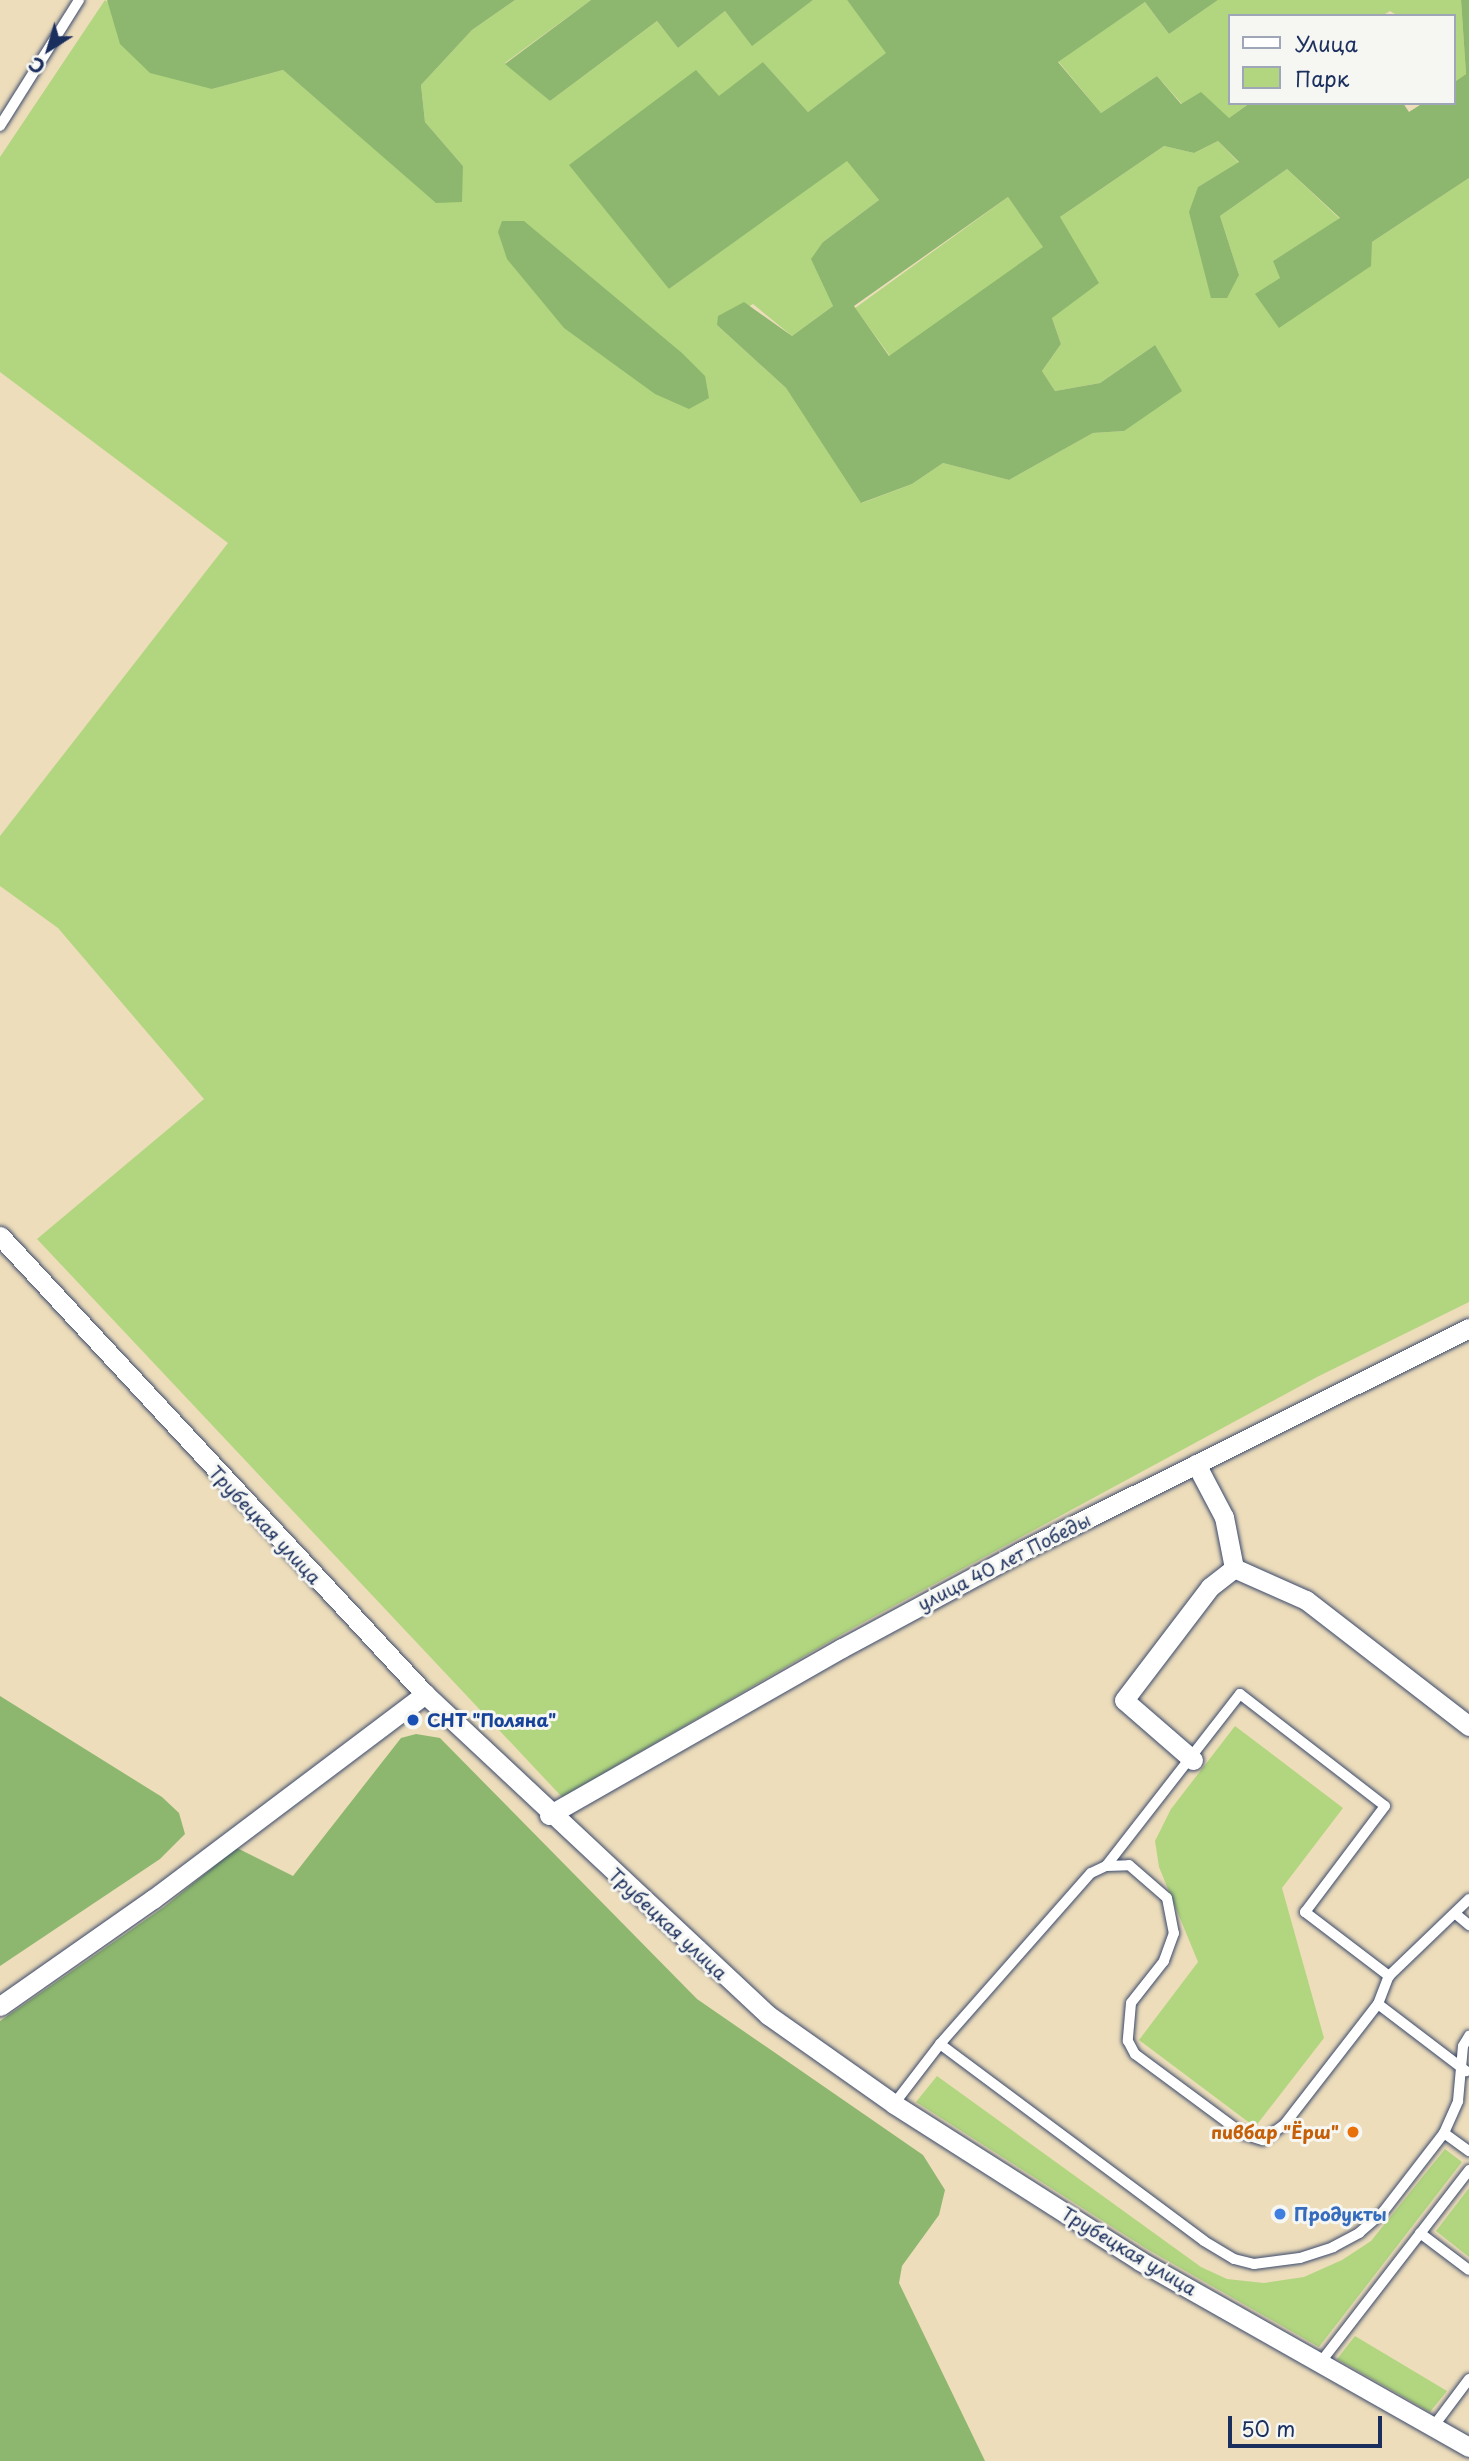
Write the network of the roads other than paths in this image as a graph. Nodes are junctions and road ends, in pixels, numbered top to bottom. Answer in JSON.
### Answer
{"nodes":[{"id":1,"x":79,"y":0,"type":"edge"},
{"id":2,"x":0,"y":126,"type":"edge"},
{"id":3,"x":1,"y":1240,"type":"edge"},
{"id":4,"x":1469,"y":1328,"type":"edge"},
{"id":5,"x":1196,"y":1464,"type":"junction"},
{"id":6,"x":1234,"y":1568,"type":"junction"},
{"id":7,"x":425,"y":1694,"type":"junction"},
{"id":8,"x":1469,"y":1726,"type":"edge"},
{"id":9,"x":1193,"y":1759,"type":"junction"},
{"id":10,"x":549,"y":1815,"type":"junction"},
{"id":11,"x":1106,"y":1866,"type":"junction"},
{"id":12,"x":1469,"y":1899,"type":"edge"},
{"id":13,"x":1457,"y":1915,"type":"junction"},
{"id":14,"x":1469,"y":1925,"type":"edge"},
{"id":15,"x":1390,"y":1976,"type":"junction"},
{"id":16,"x":1378,"y":2004,"type":"junction"},
{"id":17,"x":0,"y":2006,"type":"edge"},
{"id":18,"x":1469,"y":2036,"type":"edge"},
{"id":19,"x":940,"y":2044,"type":"junction"},
{"id":20,"x":1466,"y":2071,"type":"edge"},
{"id":21,"x":894,"y":2104,"type":"junction"},
{"id":22,"x":1444,"y":2133,"type":"junction"},
{"id":23,"x":1469,"y":2151,"type":"edge"},
{"id":24,"x":1469,"y":2170,"type":"edge"},
{"id":25,"x":1420,"y":2233,"type":"junction"},
{"id":26,"x":1469,"y":2270,"type":"edge"},
{"id":27,"x":1320,"y":2363,"type":"junction"},
{"id":28,"x":1469,"y":2379,"type":"edge"},
{"id":29,"x":1433,"y":2427,"type":"junction"},
{"id":30,"x":1469,"y":2447,"type":"edge"}],
"edges":[{"from":1,"to":2,"type":"lane"},
{"from":3,"to":7,"type":"street","name":"Трубецкая улица"},
{"from":4,"to":5,"type":"street","name":"улица 40 лет Победы"},
{"from":5,"to":6,"type":"street"},
{"from":5,"to":10,"type":"street","name":"улица 40 лет Победы"},
{"from":6,"to":8,"type":"street"},
{"from":6,"to":9,"type":"street"},
{"from":7,"to":10,"type":"street","name":"Трубецкая улица"},
{"from":7,"to":17,"type":"street"},
{"from":9,"to":11,"type":"lane"},
{"from":9,"to":15,"type":"lane"},
{"from":10,"to":21,"type":"street","name":"Трубецкая улица"},
{"from":11,"to":16,"type":"lane"},
{"from":11,"to":19,"type":"lane"},
{"from":12,"to":13,"type":"lane"},
{"from":13,"to":14,"type":"lane"},
{"from":13,"to":15,"type":"lane"},
{"from":15,"to":16,"type":"lane"},
{"from":16,"to":20,"type":"lane"},
{"from":18,"to":20,"type":"lane"},
{"from":19,"to":21,"type":"lane"},
{"from":19,"to":22,"type":"lane"},
{"from":20,"to":22,"type":"lane"},
{"from":21,"to":27,"type":"street","name":"Трубецкая улица"},
{"from":22,"to":23,"type":"lane"},
{"from":24,"to":25,"type":"lane"},
{"from":25,"to":26,"type":"lane"},
{"from":25,"to":27,"type":"lane"},
{"from":27,"to":29,"type":"street","name":"Трубецкая улица"},
{"from":28,"to":29,"type":"lane"},
{"from":29,"to":30,"type":"street","name":"Трубецкая улица"}]}
